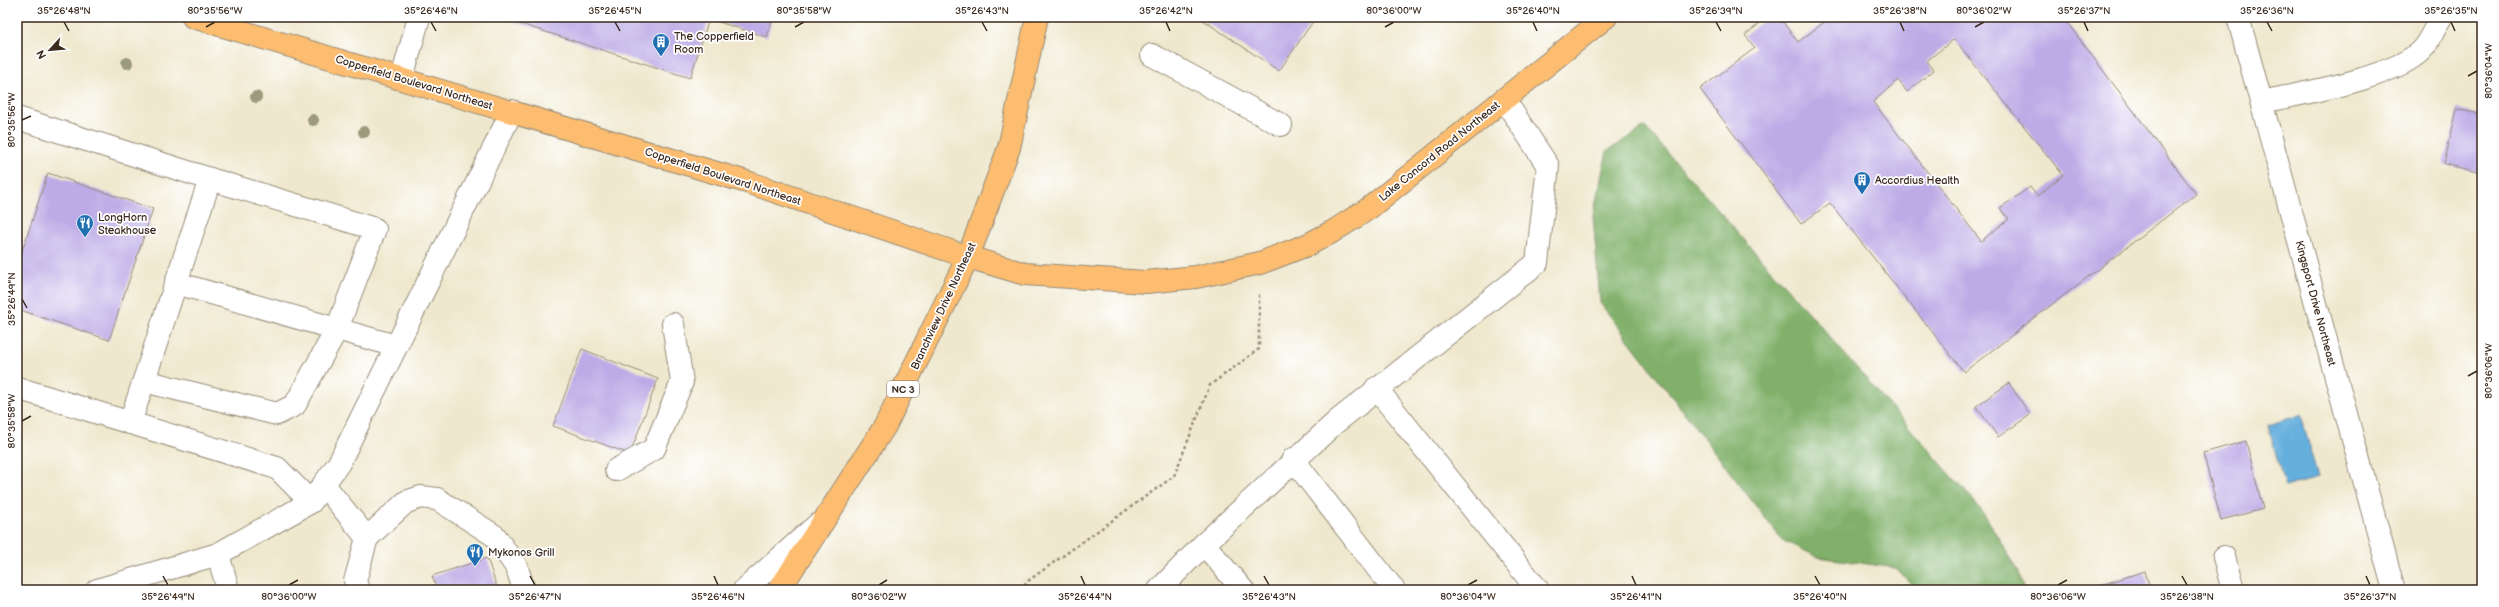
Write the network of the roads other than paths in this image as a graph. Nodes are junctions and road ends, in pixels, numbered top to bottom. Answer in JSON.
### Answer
{"nodes":[{"id":1,"x":193,"y":17,"type":"edge"},
{"id":2,"x":419,"y":17,"type":"edge"},
{"id":3,"x":1037,"y":17,"type":"edge"},
{"id":4,"x":1606,"y":17,"type":"edge"},
{"id":5,"x":2238,"y":17,"type":"edge"},
{"id":6,"x":2440,"y":17,"type":"edge"},
{"id":7,"x":1152,"y":55,"type":"dead end"},
{"id":8,"x":402,"y":78,"type":"junction"},
{"id":9,"x":1504,"y":99,"type":"junction"},
{"id":10,"x":2261,"y":102,"type":"junction"},
{"id":11,"x":512,"y":111,"type":"junction"},
{"id":12,"x":17,"y":118,"type":"edge"},
{"id":13,"x":1281,"y":125,"type":"dead end"},
{"id":14,"x":210,"y":179,"type":"junction"},
{"id":15,"x":968,"y":258,"type":"junction"},
{"id":16,"x":1260,"y":264,"type":"joint"},
{"id":17,"x":176,"y":283,"type":"junction"},
{"id":18,"x":673,"y":324,"type":"dead end"},
{"id":19,"x":337,"y":329,"type":"junction"},
{"id":20,"x":396,"y":346,"type":"junction"},
{"id":21,"x":144,"y":380,"type":"junction"},
{"id":22,"x":17,"y":388,"type":"edge"},
{"id":23,"x":1376,"y":388,"type":"junction"},
{"id":24,"x":130,"y":423,"type":"junction"},
{"id":25,"x":1293,"y":459,"type":"junction"},
{"id":26,"x":616,"y":470,"type":"dead end"},
{"id":27,"x":317,"y":493,"type":"junction"},
{"id":28,"x":829,"y":515,"type":"junction"},
{"id":29,"x":367,"y":538,"type":"junction"},
{"id":30,"x":1204,"y":544,"type":"junction"},
{"id":31,"x":218,"y":554,"type":"junction"},
{"id":32,"x":2224,"y":558,"type":"dead end"},
{"id":33,"x":97,"y":590,"type":"edge"},
{"id":34,"x":228,"y":590,"type":"edge"},
{"id":35,"x":358,"y":590,"type":"edge"},
{"id":36,"x":524,"y":590,"type":"edge"},
{"id":37,"x":744,"y":590,"type":"edge"},
{"id":38,"x":779,"y":590,"type":"edge"},
{"id":39,"x":1159,"y":590,"type":"edge"},
{"id":40,"x":1242,"y":590,"type":"edge"},
{"id":41,"x":1394,"y":590,"type":"edge"},
{"id":42,"x":1538,"y":590,"type":"edge"},
{"id":43,"x":2233,"y":590,"type":"edge"},
{"id":44,"x":2394,"y":590,"type":"edge"}],
"edges":[{"from":1,"to":8,"type":"main road","name":"Copperfield Boulevard Northeast"},
{"from":2,"to":8,"type":"street"},
{"from":3,"to":15,"type":"main road","name":"Branchview Drive Northeast","number":"NC 3"},
{"from":4,"to":9,"type":"main road","name":"Lake Concord Road Northeast"},
{"from":5,"to":10,"type":"street","name":"Kingsport Drive Northeast"},
{"from":6,"to":10,"type":"street"},
{"from":7,"to":13,"type":"street"},
{"from":8,"to":11,"type":"main road","name":"Copperfield Boulevard Northeast"},
{"from":9,"to":16,"type":"main road","name":"Lake Concord Road Northeast"},
{"from":9,"to":23,"type":"street"},
{"from":10,"to":44,"type":"street","name":"Kingsport Drive Northeast"},
{"from":11,"to":15,"type":"main road","name":"Copperfield Boulevard Northeast"},
{"from":11,"to":20,"type":"street"},
{"from":12,"to":14,"type":"street"},
{"from":14,"to":17,"type":"street"},
{"from":14,"to":19,"type":"street"},
{"from":15,"to":16,"type":"main road","name":"Copperfield Boulevard Northeast"},
{"from":15,"to":28,"type":"main road","name":"Branchview Drive Northeast","number":"NC 3"},
{"from":17,"to":19,"type":"street"},
{"from":17,"to":21,"type":"street"},
{"from":18,"to":26,"type":"street"},
{"from":19,"to":20,"type":"street"},
{"from":19,"to":21,"type":"street"},
{"from":20,"to":27,"type":"street"},
{"from":21,"to":24,"type":"street"},
{"from":22,"to":24,"type":"street"},
{"from":23,"to":25,"type":"street"},
{"from":23,"to":42,"type":"street"},
{"from":24,"to":27,"type":"street"},
{"from":25,"to":30,"type":"street"},
{"from":25,"to":41,"type":"street"},
{"from":27,"to":29,"type":"street"},
{"from":27,"to":31,"type":"street"},
{"from":28,"to":37,"type":"street"},
{"from":28,"to":38,"type":"main road","name":"Branchview Drive Northeast","number":"NC 3"},
{"from":29,"to":35,"type":"street"},
{"from":29,"to":36,"type":"street"},
{"from":30,"to":39,"type":"street"},
{"from":30,"to":40,"type":"street"},
{"from":31,"to":33,"type":"street"},
{"from":31,"to":34,"type":"street"},
{"from":32,"to":43,"type":"street"}]}
